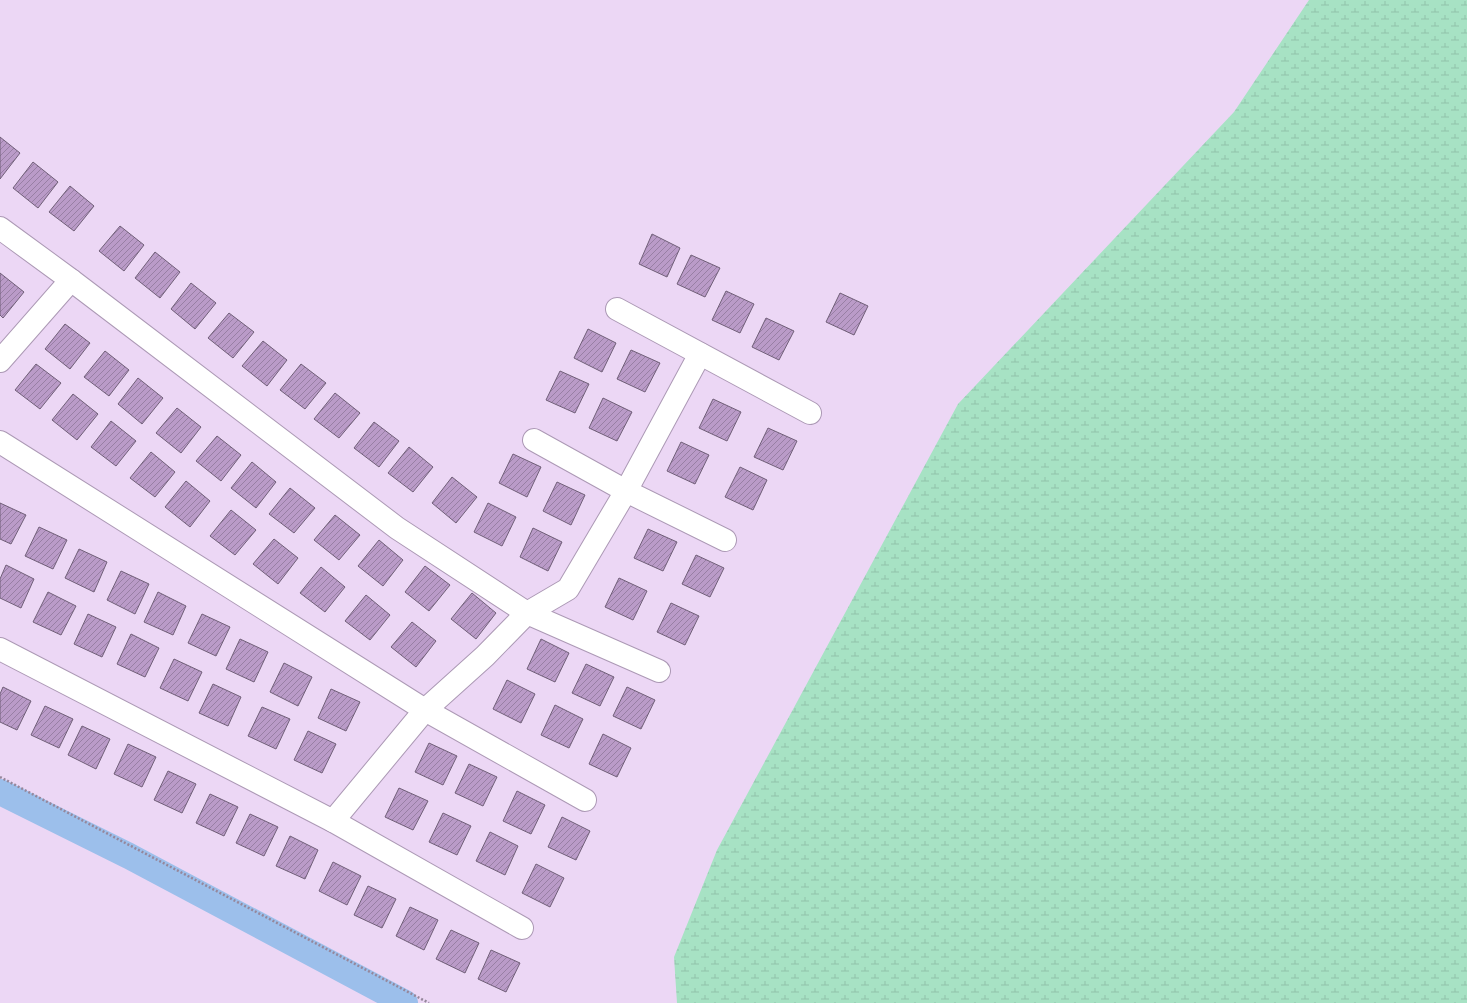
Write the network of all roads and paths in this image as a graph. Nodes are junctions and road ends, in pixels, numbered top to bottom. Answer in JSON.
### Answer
{"nodes":[{"id":1,"x":0,"y":228,"type":"edge"},
{"id":2,"x":71,"y":280,"type":"junction"},
{"id":3,"x":617,"y":309,"type":"dead end"},
{"id":4,"x":700,"y":354,"type":"junction"},
{"id":5,"x":0,"y":361,"type":"edge"},
{"id":6,"x":810,"y":413,"type":"dead end"},
{"id":7,"x":534,"y":440,"type":"dead end"},
{"id":8,"x":0,"y":442,"type":"edge"},
{"id":9,"x":626,"y":491,"type":"junction"},
{"id":10,"x":725,"y":540,"type":"dead end"},
{"id":11,"x":527,"y":613,"type":"junction"},
{"id":12,"x":0,"y":650,"type":"edge"},
{"id":13,"x":659,"y":671,"type":"dead end"},
{"id":14,"x":426,"y":710,"type":"junction"},
{"id":15,"x":0,"y":777,"type":"edge"},
{"id":16,"x":585,"y":800,"type":"dead end"},
{"id":17,"x":333,"y":821,"type":"junction"},
{"id":18,"x":522,"y":928,"type":"dead end"},
{"id":19,"x":429,"y":1003,"type":"edge"}],
"edges":[{"from":1,"to":2,"type":"street"},
{"from":2,"to":5,"type":"street"},
{"from":2,"to":11,"type":"street"},
{"from":3,"to":4,"type":"street"},
{"from":4,"to":6,"type":"street"},
{"from":4,"to":9,"type":"street"},
{"from":7,"to":9,"type":"street"},
{"from":8,"to":14,"type":"street"},
{"from":9,"to":10,"type":"street"},
{"from":9,"to":11,"type":"street"},
{"from":11,"to":13,"type":"street"},
{"from":11,"to":14,"type":"street"},
{"from":12,"to":17,"type":"street"},
{"from":14,"to":16,"type":"street"},
{"from":14,"to":17,"type":"street"},
{"from":15,"to":19,"type":"path"},
{"from":17,"to":18,"type":"street"}]}
